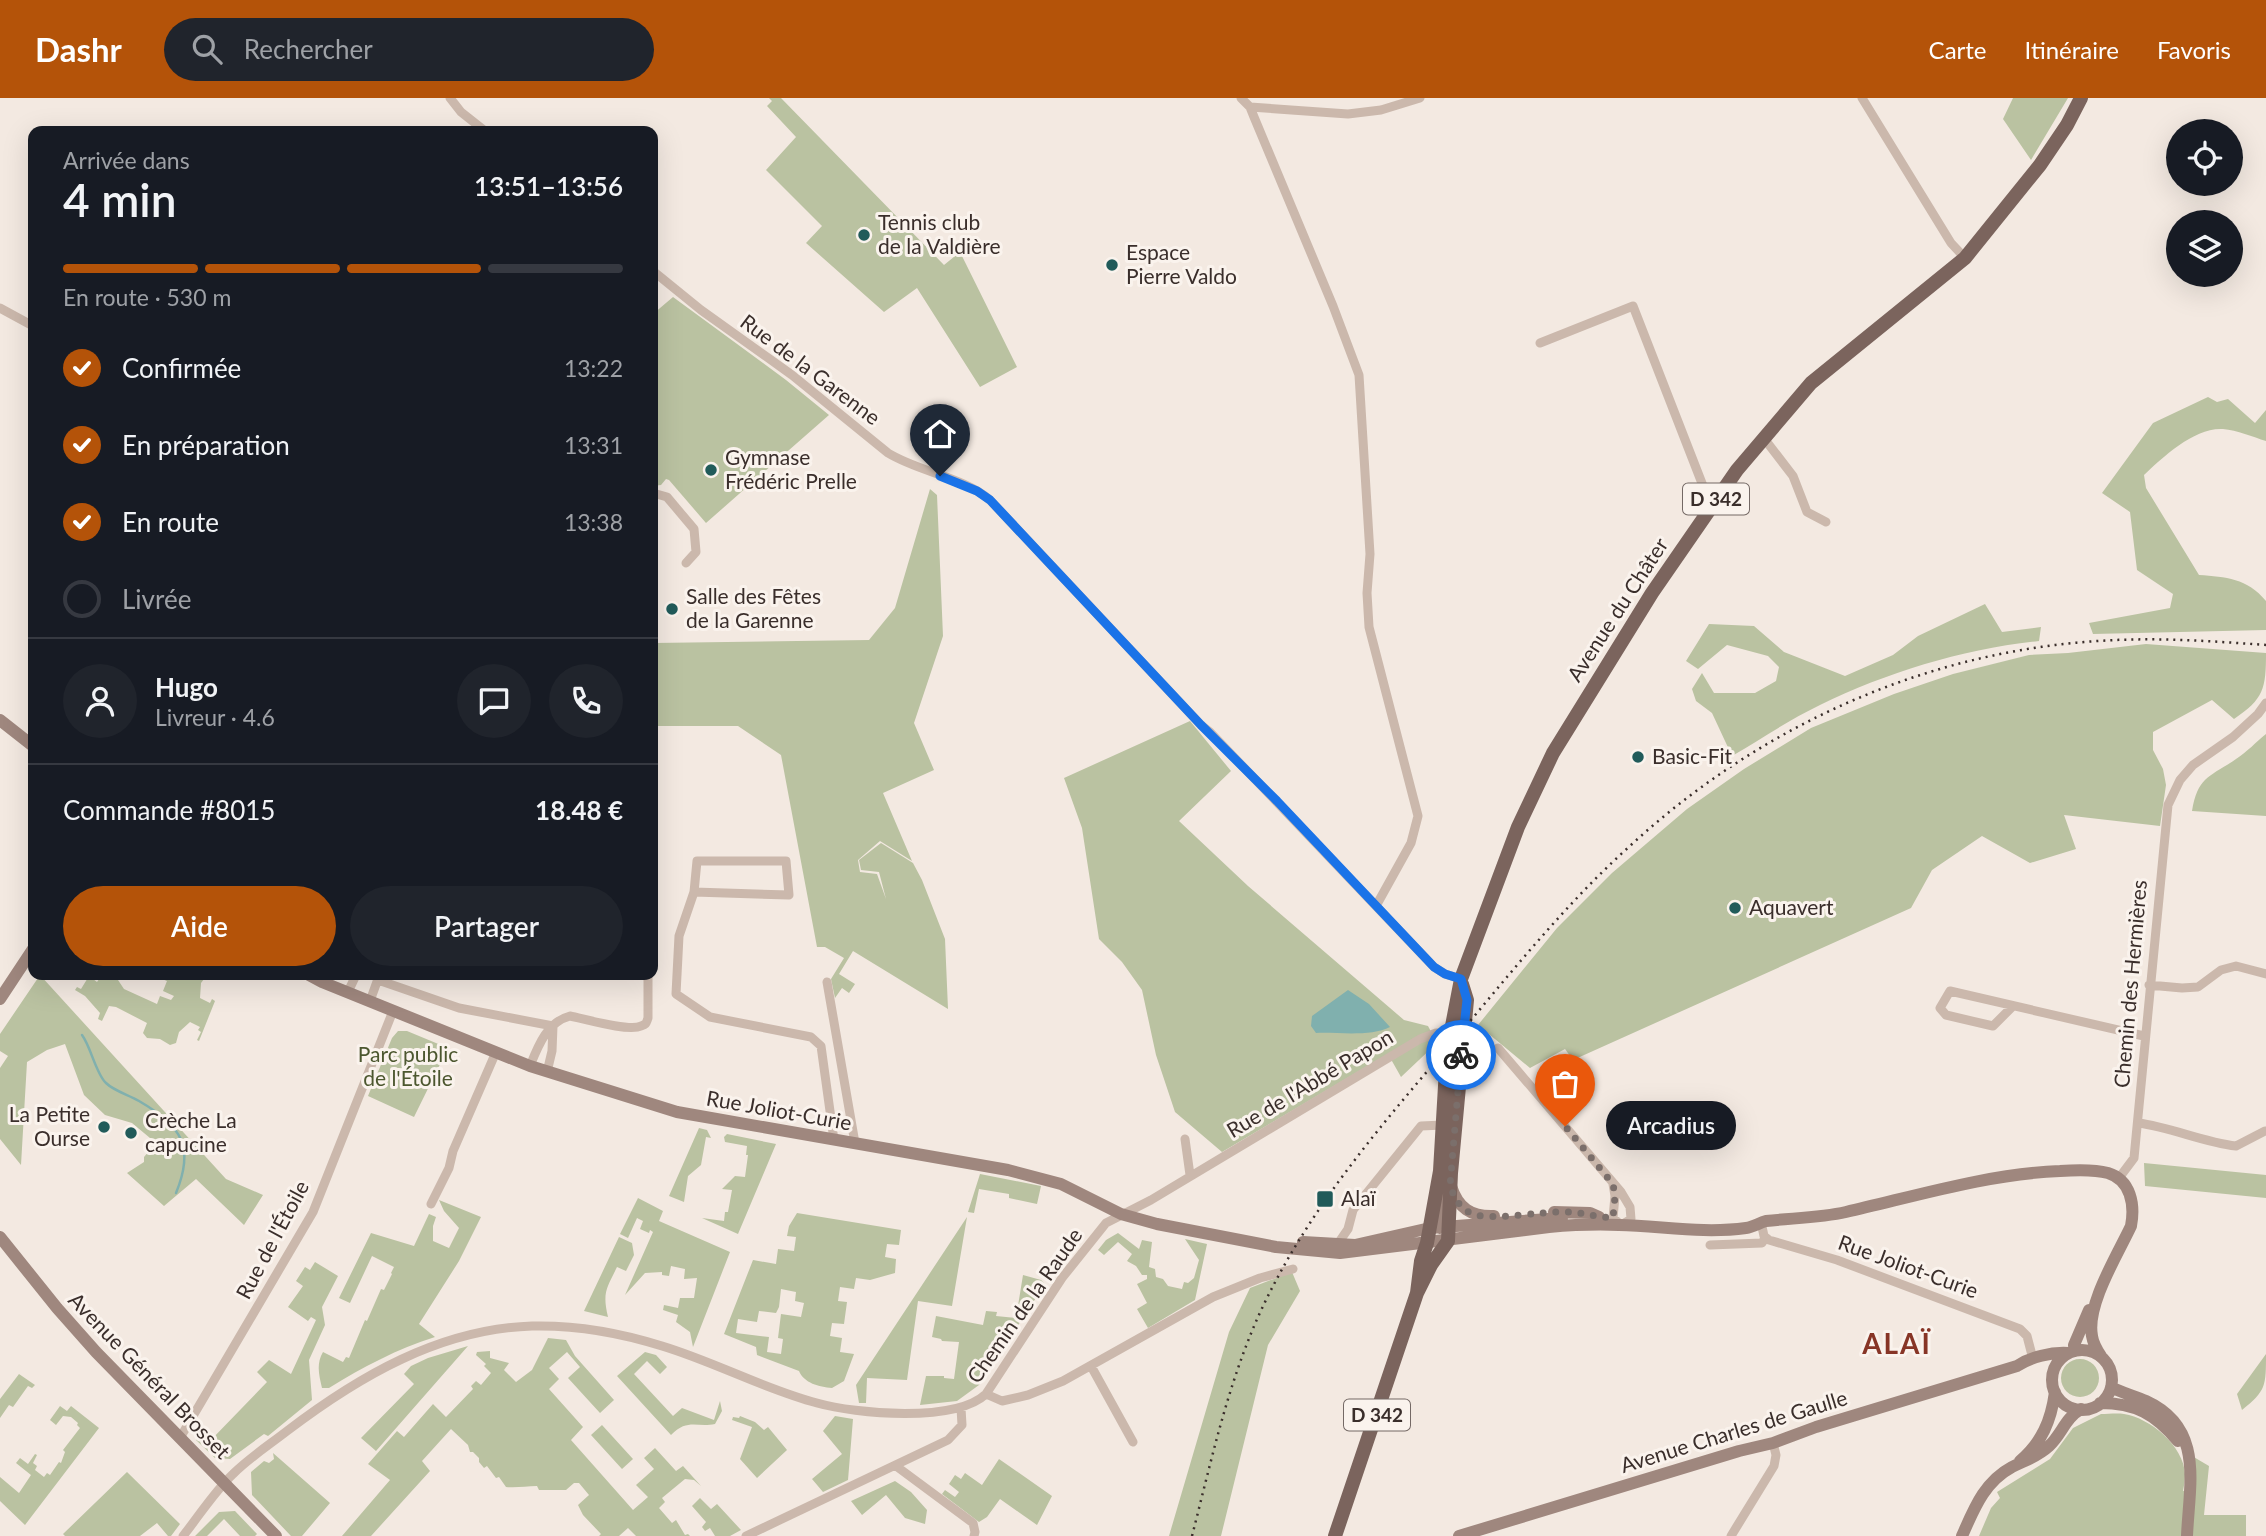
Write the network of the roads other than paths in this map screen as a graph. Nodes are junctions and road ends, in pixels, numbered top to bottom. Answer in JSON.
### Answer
{"nodes":[{"id":1,"x":450,"y":98,"type":"edge"},
{"id":2,"x":1241,"y":98,"type":"edge"},
{"id":3,"x":1420,"y":98,"type":"edge"},
{"id":4,"x":1862,"y":98,"type":"edge"},
{"id":5,"x":2081,"y":98,"type":"edge"},
{"id":6,"x":1250,"y":107,"type":"junction"},
{"id":7,"x":479,"y":126,"type":"edge"},
{"id":8,"x":1965,"y":257,"type":"junction"},
{"id":9,"x":658,"y":277,"type":"edge"},
{"id":10,"x":0,"y":308,"type":"edge"},
{"id":11,"x":28,"y":323,"type":"edge"},
{"id":12,"x":1540,"y":342,"type":"dead end"},
{"id":13,"x":1763,"y":437,"type":"junction"},
{"id":14,"x":658,"y":494,"type":"edge"},
{"id":15,"x":1713,"y":504,"type":"junction"},
{"id":16,"x":1826,"y":522,"type":"dead end"},
{"id":17,"x":686,"y":563,"type":"dead end"},
{"id":18,"x":2266,"y":703,"type":"edge"},
{"id":19,"x":0,"y":720,"type":"edge"},
{"id":20,"x":28,"y":742,"type":"edge"},
{"id":21,"x":694,"y":892,"type":"junction"},
{"id":22,"x":1376,"y":906,"type":"junction"},
{"id":23,"x":28,"y":957,"type":"edge"},
{"id":24,"x":2266,"y":974,"type":"edge"},
{"id":25,"x":1461,"y":979,"type":"junction"},
{"id":26,"x":320,"y":980,"type":"edge"},
{"id":27,"x":354,"y":980,"type":"edge"},
{"id":28,"x":377,"y":980,"type":"edge"},
{"id":29,"x":386,"y":980,"type":"edge"},
{"id":30,"x":648,"y":980,"type":"edge"},
{"id":31,"x":827,"y":982,"type":"dead end"},
{"id":32,"x":2149,"y":985,"type":"junction"},
{"id":33,"x":348,"y":992,"type":"junction"},
{"id":34,"x":0,"y":999,"type":"edge"},
{"id":35,"x":370,"y":1001,"type":"junction"},
{"id":36,"x":2013,"y":1006,"type":"junction"},
{"id":37,"x":394,"y":1011,"type":"junction"},
{"id":38,"x":553,"y":1026,"type":"junction"},
{"id":39,"x":1450,"y":1033,"type":"junction"},
{"id":40,"x":2144,"y":1036,"type":"junction"},
{"id":41,"x":1498,"y":1048,"type":"dead end"},
{"id":42,"x":496,"y":1052,"type":"junction"},
{"id":43,"x":530,"y":1066,"type":"junction"},
{"id":44,"x":547,"y":1072,"type":"junction"},
{"id":45,"x":2138,"y":1123,"type":"junction"},
{"id":46,"x":1443,"y":1125,"type":"junction"},
{"id":47,"x":2265,"y":1130,"type":"edge"},
{"id":48,"x":1185,"y":1139,"type":"dead end"},
{"id":49,"x":834,"y":1140,"type":"junction"},
{"id":50,"x":855,"y":1143,"type":"junction"},
{"id":51,"x":1190,"y":1175,"type":"junction"},
{"id":52,"x":2119,"y":1178,"type":"junction"},
{"id":53,"x":1613,"y":1184,"type":"junction"},
{"id":54,"x":1450,"y":1186,"type":"junction"},
{"id":55,"x":431,"y":1204,"type":"dead end"},
{"id":56,"x":1121,"y":1214,"type":"junction"},
{"id":57,"x":1598,"y":1217,"type":"junction"},
{"id":58,"x":1621,"y":1221,"type":"junction"},
{"id":59,"x":1761,"y":1222,"type":"junction"},
{"id":60,"x":1439,"y":1233,"type":"junction"},
{"id":61,"x":0,"y":1237,"type":"edge"},
{"id":62,"x":1765,"y":1238,"type":"junction"},
{"id":63,"x":1254,"y":1242,"type":"junction"},
{"id":64,"x":1337,"y":1245,"type":"junction"},
{"id":65,"x":1710,"y":1245,"type":"dead end"},
{"id":66,"x":1293,"y":1269,"type":"dead end"},
{"id":67,"x":1418,"y":1293,"type":"junction"},
{"id":68,"x":2099,"y":1295,"type":"junction"},
{"id":69,"x":2072,"y":1352,"type":"junction"},
{"id":70,"x":2101,"y":1356,"type":"junction"},
{"id":71,"x":2033,"y":1359,"type":"junction"},
{"id":72,"x":2020,"y":1365,"type":"junction"},
{"id":73,"x":1091,"y":1366,"type":"junction"},
{"id":74,"x":2053,"y":1374,"type":"junction"},
{"id":75,"x":2111,"y":1387,"type":"junction"},
{"id":76,"x":2055,"y":1392,"type":"junction"},
{"id":77,"x":986,"y":1394,"type":"junction"},
{"id":78,"x":2100,"y":1403,"type":"junction"},
{"id":79,"x":961,"y":1408,"type":"junction"},
{"id":80,"x":2081,"y":1409,"type":"junction"},
{"id":81,"x":180,"y":1438,"type":"junction"},
{"id":82,"x":1133,"y":1442,"type":"dead end"},
{"id":83,"x":1773,"y":1443,"type":"junction"},
{"id":84,"x":2192,"y":1465,"type":"junction"},
{"id":85,"x":896,"y":1466,"type":"junction"},
{"id":86,"x":2012,"y":1468,"type":"junction"},
{"id":87,"x":225,"y":1483,"type":"junction"},
{"id":88,"x":183,"y":1536,"type":"edge"},
{"id":89,"x":276,"y":1536,"type":"edge"},
{"id":90,"x":746,"y":1536,"type":"edge"},
{"id":91,"x":974,"y":1536,"type":"edge"},
{"id":92,"x":1335,"y":1536,"type":"edge"},
{"id":93,"x":1459,"y":1536,"type":"edge"},
{"id":94,"x":1731,"y":1536,"type":"edge"},
{"id":95,"x":1962,"y":1536,"type":"edge"},
{"id":96,"x":2187,"y":1536,"type":"edge"}],
"edges":[{"from":1,"to":7,"type":"street"},
{"from":2,"to":6,"type":"street"},
{"from":3,"to":6,"type":"street"},
{"from":4,"to":8,"type":"street"},
{"from":5,"to":8,"type":"main road","name":"Avenue du Châter","number":"D 342"},
{"from":6,"to":22,"type":"street"},
{"from":8,"to":13,"type":"main road","name":"Avenue du Châter","number":"D 342"},
{"from":9,"to":22,"type":"street","name":"Rue de la Garenne"},
{"from":10,"to":11,"type":"street"},
{"from":12,"to":15,"type":"street"},
{"from":13,"to":15,"type":"main road","name":"Avenue du Châter","number":"D 342"},
{"from":13,"to":16,"type":"street"},
{"from":14,"to":17,"type":"street"},
{"from":15,"to":25,"type":"main road","name":"Avenue du Châter","number":"D 342"},
{"from":18,"to":32,"type":"street","name":"Chemin des Hermières"},
{"from":19,"to":20,"type":"main road"},
{"from":21,"to":21,"type":"street"},
{"from":21,"to":49,"type":"street"},
{"from":22,"to":25,"type":"street","name":"Rue de la Garenne"},
{"from":23,"to":34,"type":"main road"},
{"from":24,"to":32,"type":"street"},
{"from":25,"to":39,"type":"main road","number":"D 342"},
{"from":25,"to":54,"type":"main road","number":"D 342"},
{"from":26,"to":33,"type":"main road","name":"Rue Joliot-Curie"},
{"from":27,"to":33,"type":"street"},
{"from":28,"to":35,"type":"street"},
{"from":29,"to":38,"type":"street"},
{"from":30,"to":38,"type":"street"},
{"from":31,"to":50,"type":"street"},
{"from":32,"to":40,"type":"street","name":"Chemin des Hermières"},
{"from":33,"to":35,"type":"main road","name":"Rue Joliot-Curie"},
{"from":35,"to":37,"type":"main road","name":"Rue Joliot-Curie"},
{"from":36,"to":36,"type":"street"},
{"from":36,"to":40,"type":"street"},
{"from":37,"to":42,"type":"main road","name":"Rue Joliot-Curie"},
{"from":37,"to":81,"type":"street","name":"Rue de l'Étoile"},
{"from":38,"to":43,"type":"street"},
{"from":38,"to":44,"type":"street"},
{"from":39,"to":46,"type":"main road","number":"D 342"},
{"from":39,"to":51,"type":"street","name":"Rue de l'Abbé Papon"},
{"from":40,"to":45,"type":"street","name":"Chemin des Hermières"},
{"from":41,"to":53,"type":"street"},
{"from":42,"to":43,"type":"main road","name":"Rue Joliot-Curie"},
{"from":42,"to":55,"type":"street"},
{"from":43,"to":44,"type":"main road","name":"Rue Joliot-Curie"},
{"from":44,"to":49,"type":"main road","name":"Rue Joliot-Curie"},
{"from":45,"to":47,"type":"street"},
{"from":45,"to":52,"type":"street","name":"Chemin des Hermières"},
{"from":46,"to":60,"type":"main road","number":"D 342"},
{"from":46,"to":64,"type":"street"},
{"from":48,"to":51,"type":"street"},
{"from":49,"to":50,"type":"main road","name":"Rue Joliot-Curie"},
{"from":50,"to":56,"type":"main road","name":"Rue Joliot-Curie"},
{"from":51,"to":56,"type":"street","name":"Rue de l'Abbé Papon"},
{"from":52,"to":59,"type":"main road","name":"Rue Joliot-Curie"},
{"from":52,"to":68,"type":"main road"},
{"from":53,"to":58,"type":"street"},
{"from":53,"to":58,"type":"street"},
{"from":54,"to":57,"type":"main road","name":"Rue Joliot-Curie"},
{"from":54,"to":60,"type":"main road","number":"D 342"},
{"from":56,"to":63,"type":"main road","name":"Rue Joliot-Curie"},
{"from":56,"to":77,"type":"street","name":"Chemin de la Raude"},
{"from":57,"to":58,"type":"main road","name":"Rue Joliot-Curie"},
{"from":57,"to":60,"type":"main road","name":"Rue Joliot-Curie"},
{"from":58,"to":59,"type":"main road","name":"Rue Joliot-Curie"},
{"from":58,"to":60,"type":"main road","name":"Rue Joliot-Curie"},
{"from":59,"to":62,"type":"street"},
{"from":60,"to":63,"type":"main road","name":"Rue Joliot-Curie"},
{"from":60,"to":64,"type":"main road","name":"Rue Joliot-Curie"},
{"from":60,"to":67,"type":"main road","number":"D 342"},
{"from":60,"to":67,"type":"main road","number":"D 342"},
{"from":61,"to":81,"type":"main road","name":"Avenue Général Brosset"},
{"from":62,"to":65,"type":"street"},
{"from":62,"to":71,"type":"street","name":"Rue Joliot-Curie"},
{"from":63,"to":64,"type":"main road","name":"Rue Joliot-Curie"},
{"from":66,"to":73,"type":"street"},
{"from":67,"to":92,"type":"main road","number":"D 342"},
{"from":68,"to":69,"type":"main road"},
{"from":68,"to":70,"type":"main road"},
{"from":69,"to":70,"type":"main road"},
{"from":69,"to":71,"type":"main road","name":"Avenue Charles de Gaulle"},
{"from":69,"to":74,"type":"main road"},
{"from":70,"to":75,"type":"main road"},
{"from":71,"to":72,"type":"main road","name":"Avenue Charles de Gaulle"},
{"from":72,"to":74,"type":"main road"},
{"from":72,"to":83,"type":"main road","name":"Avenue Charles de Gaulle"},
{"from":73,"to":77,"type":"street"},
{"from":73,"to":82,"type":"street"},
{"from":74,"to":76,"type":"main road"},
{"from":75,"to":78,"type":"main road"},
{"from":75,"to":84,"type":"main road"},
{"from":76,"to":80,"type":"main road"},
{"from":76,"to":86,"type":"main road"},
{"from":77,"to":79,"type":"street","name":"Chemin de la Raude"},
{"from":78,"to":80,"type":"main road"},
{"from":78,"to":84,"type":"main road"},
{"from":79,"to":85,"type":"street","name":"Chemin de la Raude"},
{"from":79,"to":87,"type":"street"},
{"from":80,"to":86,"type":"main road"},
{"from":81,"to":87,"type":"main road","name":"Avenue Général Brosset"},
{"from":83,"to":93,"type":"main road","name":"Avenue Charles de Gaulle"},
{"from":83,"to":94,"type":"street"},
{"from":84,"to":96,"type":"main road"},
{"from":85,"to":90,"type":"street","name":"Chemin de la Raude"},
{"from":85,"to":91,"type":"street"},
{"from":86,"to":95,"type":"main road"},
{"from":87,"to":88,"type":"street"},
{"from":87,"to":89,"type":"main road","name":"Avenue Général Brosset"}]}
